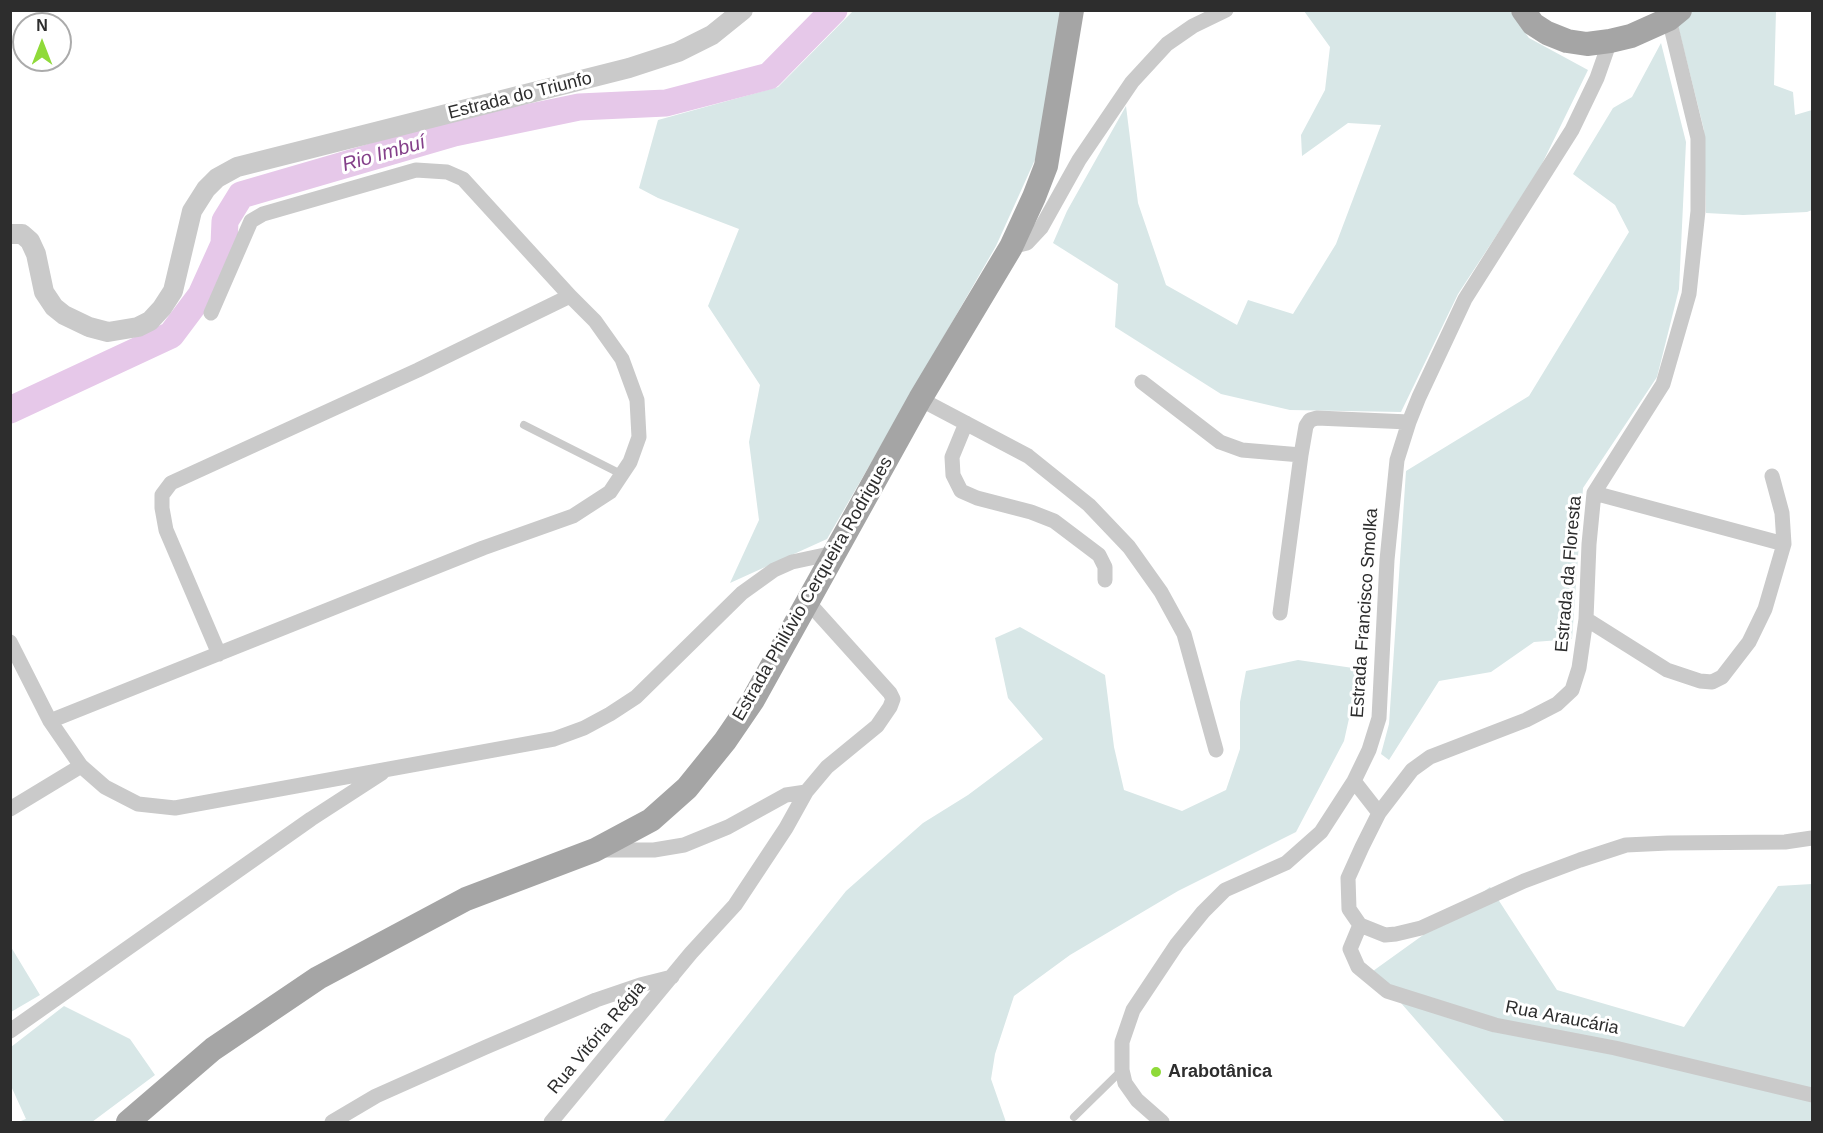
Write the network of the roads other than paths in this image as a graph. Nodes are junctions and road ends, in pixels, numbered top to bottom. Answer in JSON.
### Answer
{"nodes":[{"id":1,"x":743,"y":10,"type":"edge"},
{"id":2,"x":1072,"y":10,"type":"edge"},
{"id":3,"x":1226,"y":10,"type":"edge"},
{"id":4,"x":1523,"y":10,"type":"edge"},
{"id":5,"x":1674,"y":15,"type":"edge"},
{"id":6,"x":1610,"y":41,"type":"junction"},
{"id":7,"x":10,"y":234,"type":"edge"},
{"id":8,"x":1011,"y":247,"type":"junction"},
{"id":9,"x":570,"y":296,"type":"junction"},
{"id":10,"x":211,"y":314,"type":"dead end"},
{"id":11,"x":1142,"y":382,"type":"dead end"},
{"id":12,"x":920,"y":399,"type":"junction"},
{"id":13,"x":1409,"y":422,"type":"junction"},
{"id":14,"x":966,"y":423,"type":"junction"},
{"id":15,"x":524,"y":425,"type":"dead end"},
{"id":16,"x":1302,"y":455,"type":"junction"},
{"id":17,"x":622,"y":475,"type":"junction"},
{"id":18,"x":1772,"y":476,"type":"dead end"},
{"id":19,"x":1594,"y":493,"type":"junction"},
{"id":20,"x":1784,"y":544,"type":"junction"},
{"id":21,"x":834,"y":553,"type":"junction"},
{"id":22,"x":1105,"y":580,"type":"dead end"},
{"id":23,"x":808,"y":602,"type":"junction"},
{"id":24,"x":1280,"y":613,"type":"dead end"},
{"id":25,"x":1586,"y":619,"type":"junction"},
{"id":26,"x":10,"y":642,"type":"edge"},
{"id":27,"x":219,"y":654,"type":"junction"},
{"id":28,"x":50,"y":721,"type":"junction"},
{"id":29,"x":1216,"y":750,"type":"dead end"},
{"id":30,"x":81,"y":766,"type":"junction"},
{"id":31,"x":389,"y":768,"type":"junction"},
{"id":32,"x":1354,"y":781,"type":"junction"},
{"id":33,"x":806,"y":792,"type":"junction"},
{"id":34,"x":10,"y":809,"type":"edge"},
{"id":35,"x":1379,"y":813,"type":"junction"},
{"id":36,"x":1812,"y":838,"type":"edge"},
{"id":37,"x":594,"y":850,"type":"junction"},
{"id":38,"x":1360,"y":925,"type":"junction"},
{"id":39,"x":672,"y":977,"type":"junction"},
{"id":40,"x":10,"y":1031,"type":"edge"},
{"id":41,"x":1122,"y":1070,"type":"junction"},
{"id":42,"x":1812,"y":1095,"type":"edge"},
{"id":43,"x":1074,"y":1116,"type":"dead end"},
{"id":44,"x":128,"y":1122,"type":"edge"},
{"id":45,"x":332,"y":1122,"type":"edge"},
{"id":46,"x":551,"y":1122,"type":"edge"},
{"id":47,"x":1162,"y":1122,"type":"edge"}],
"edges":[{"from":1,"to":7,"type":"street","name":"Estrada do Triunfo"},
{"from":2,"to":8,"type":"main road","name":"Estrada Philúvio Cerqueira Rodrigues"},
{"from":3,"to":8,"type":"street"},
{"from":4,"to":6,"type":"main road"},
{"from":5,"to":6,"type":"main road"},
{"from":5,"to":19,"type":"street","name":"Estrada da Floresta"},
{"from":6,"to":13,"type":"street","name":"Estrada Francisco Smolka"},
{"from":8,"to":12,"type":"main road","name":"Estrada Philúvio Cerqueira Rodrigues"},
{"from":9,"to":10,"type":"street"},
{"from":9,"to":17,"type":"street"},
{"from":9,"to":27,"type":"street"},
{"from":11,"to":16,"type":"street"},
{"from":12,"to":14,"type":"street"},
{"from":12,"to":21,"type":"main road","name":"Estrada Philúvio Cerqueira Rodrigues"},
{"from":13,"to":16,"type":"street"},
{"from":13,"to":32,"type":"street","name":"Estrada Francisco Smolka"},
{"from":14,"to":22,"type":"street"},
{"from":14,"to":29,"type":"street"},
{"from":15,"to":17,"type":"lane"},
{"from":16,"to":24,"type":"street"},
{"from":17,"to":27,"type":"street"},
{"from":18,"to":20,"type":"street"},
{"from":19,"to":20,"type":"street"},
{"from":19,"to":25,"type":"street","name":"Estrada da Floresta"},
{"from":20,"to":25,"type":"street"},
{"from":21,"to":23,"type":"main road","name":"Estrada Philúvio Cerqueira Rodrigues"},
{"from":21,"to":31,"type":"street"},
{"from":23,"to":33,"type":"street","name":"Rua Vitória Régia"},
{"from":23,"to":37,"type":"main road","name":"Estrada Philúvio Cerqueira Rodrigues"},
{"from":25,"to":35,"type":"street","name":"Estrada da Floresta"},
{"from":26,"to":28,"type":"street"},
{"from":27,"to":28,"type":"street"},
{"from":28,"to":30,"type":"street"},
{"from":30,"to":31,"type":"street"},
{"from":30,"to":34,"type":"street"},
{"from":31,"to":40,"type":"street"},
{"from":32,"to":35,"type":"street"},
{"from":32,"to":41,"type":"street","name":"Estrada Francisco Smolka"},
{"from":33,"to":37,"type":"street"},
{"from":33,"to":39,"type":"street","name":"Rua Vitória Régia"},
{"from":35,"to":38,"type":"street","name":"Estrada da Floresta"},
{"from":36,"to":38,"type":"street"},
{"from":37,"to":44,"type":"main road","name":"Estrada Philúvio Cerqueira Rodrigues"},
{"from":38,"to":42,"type":"street","name":"Rua Araucária"},
{"from":39,"to":45,"type":"street"},
{"from":39,"to":46,"type":"street","name":"Rua Vitória Régia"},
{"from":41,"to":43,"type":"lane"},
{"from":41,"to":47,"type":"street","name":"Estrada Francisco Smolka"}]}
